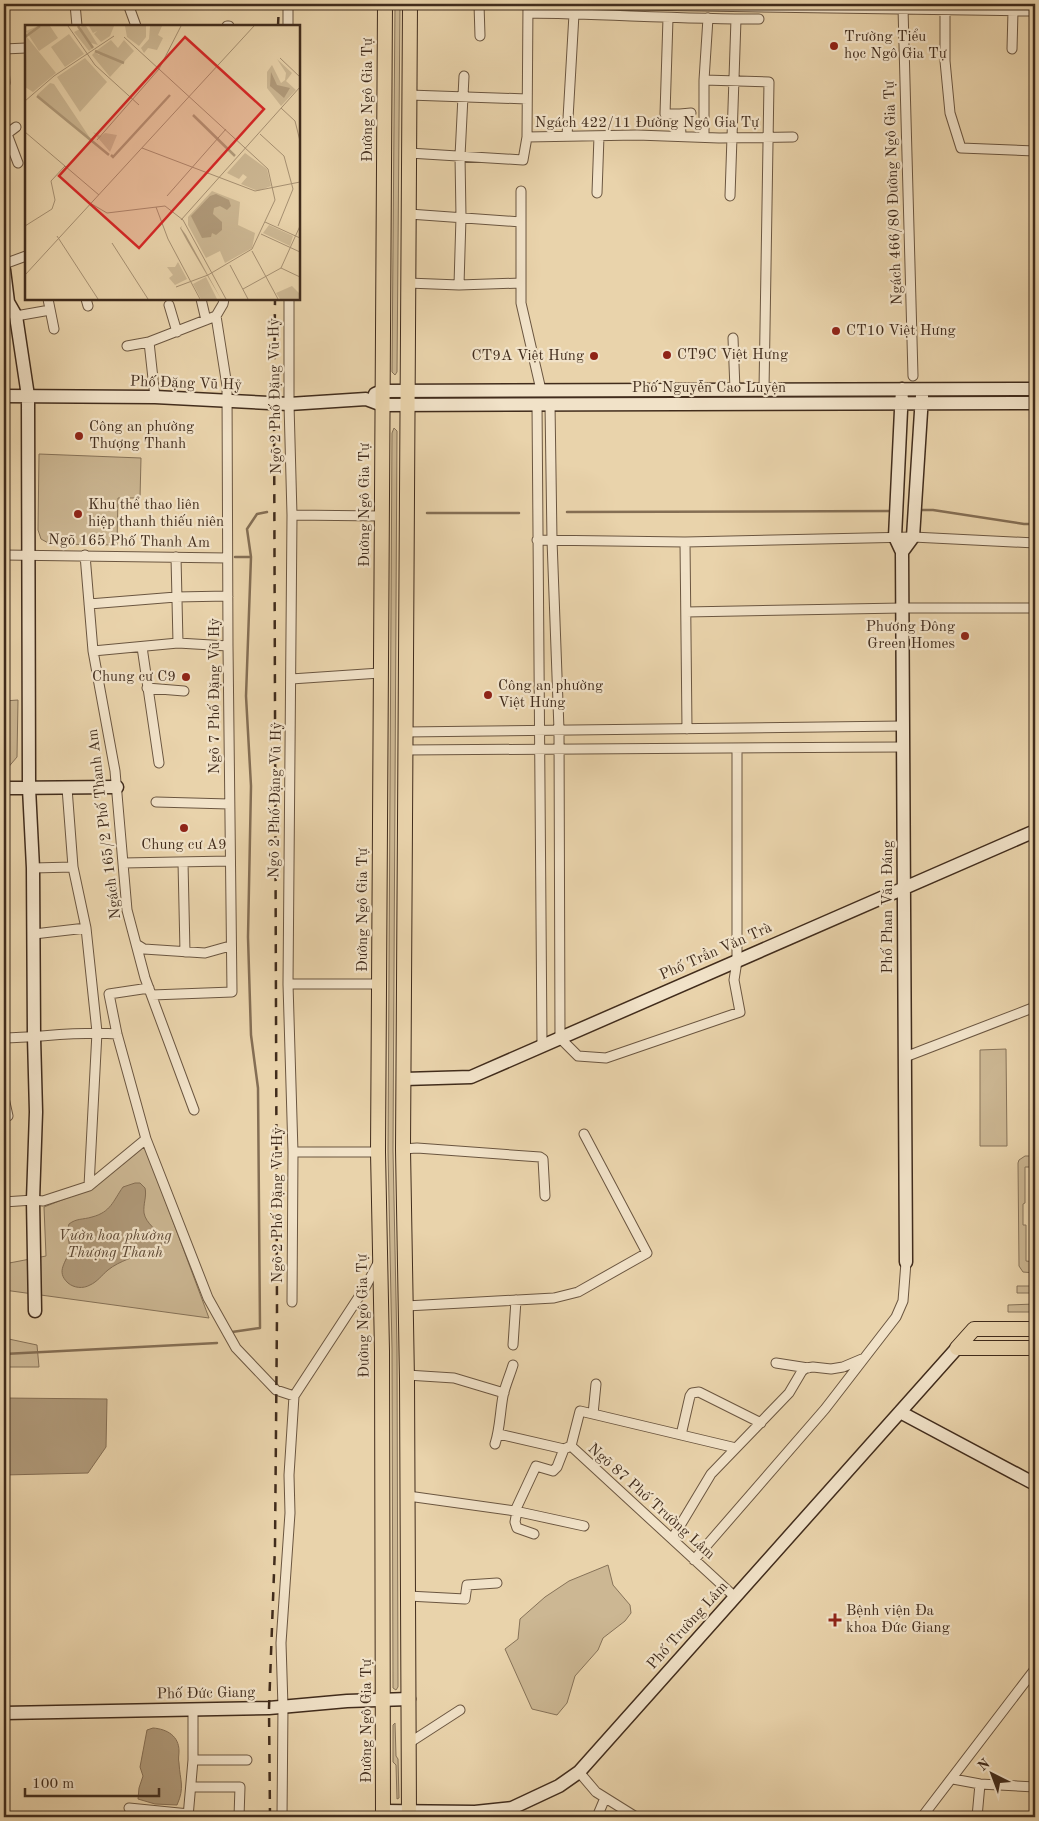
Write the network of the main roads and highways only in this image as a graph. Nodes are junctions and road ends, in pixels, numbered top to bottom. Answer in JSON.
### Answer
{"nodes":[{"id":1,"x":385,"y":4,"type":"edge"},
{"id":2,"x":410,"y":4,"type":"edge"},
{"id":3,"x":1035,"y":1329,"type":"edge"},
{"id":4,"x":1035,"y":1348,"type":"edge"},
{"id":5,"x":383,"y":1814,"type":"edge"},
{"id":6,"x":409,"y":1814,"type":"edge"}],
"edges":[{"from":1,"to":5,"type":"main road","name":"Đường Ngô Gia Tự"},
{"from":2,"to":6,"type":"main road"},
{"from":3,"to":4,"type":"main road"}]}
